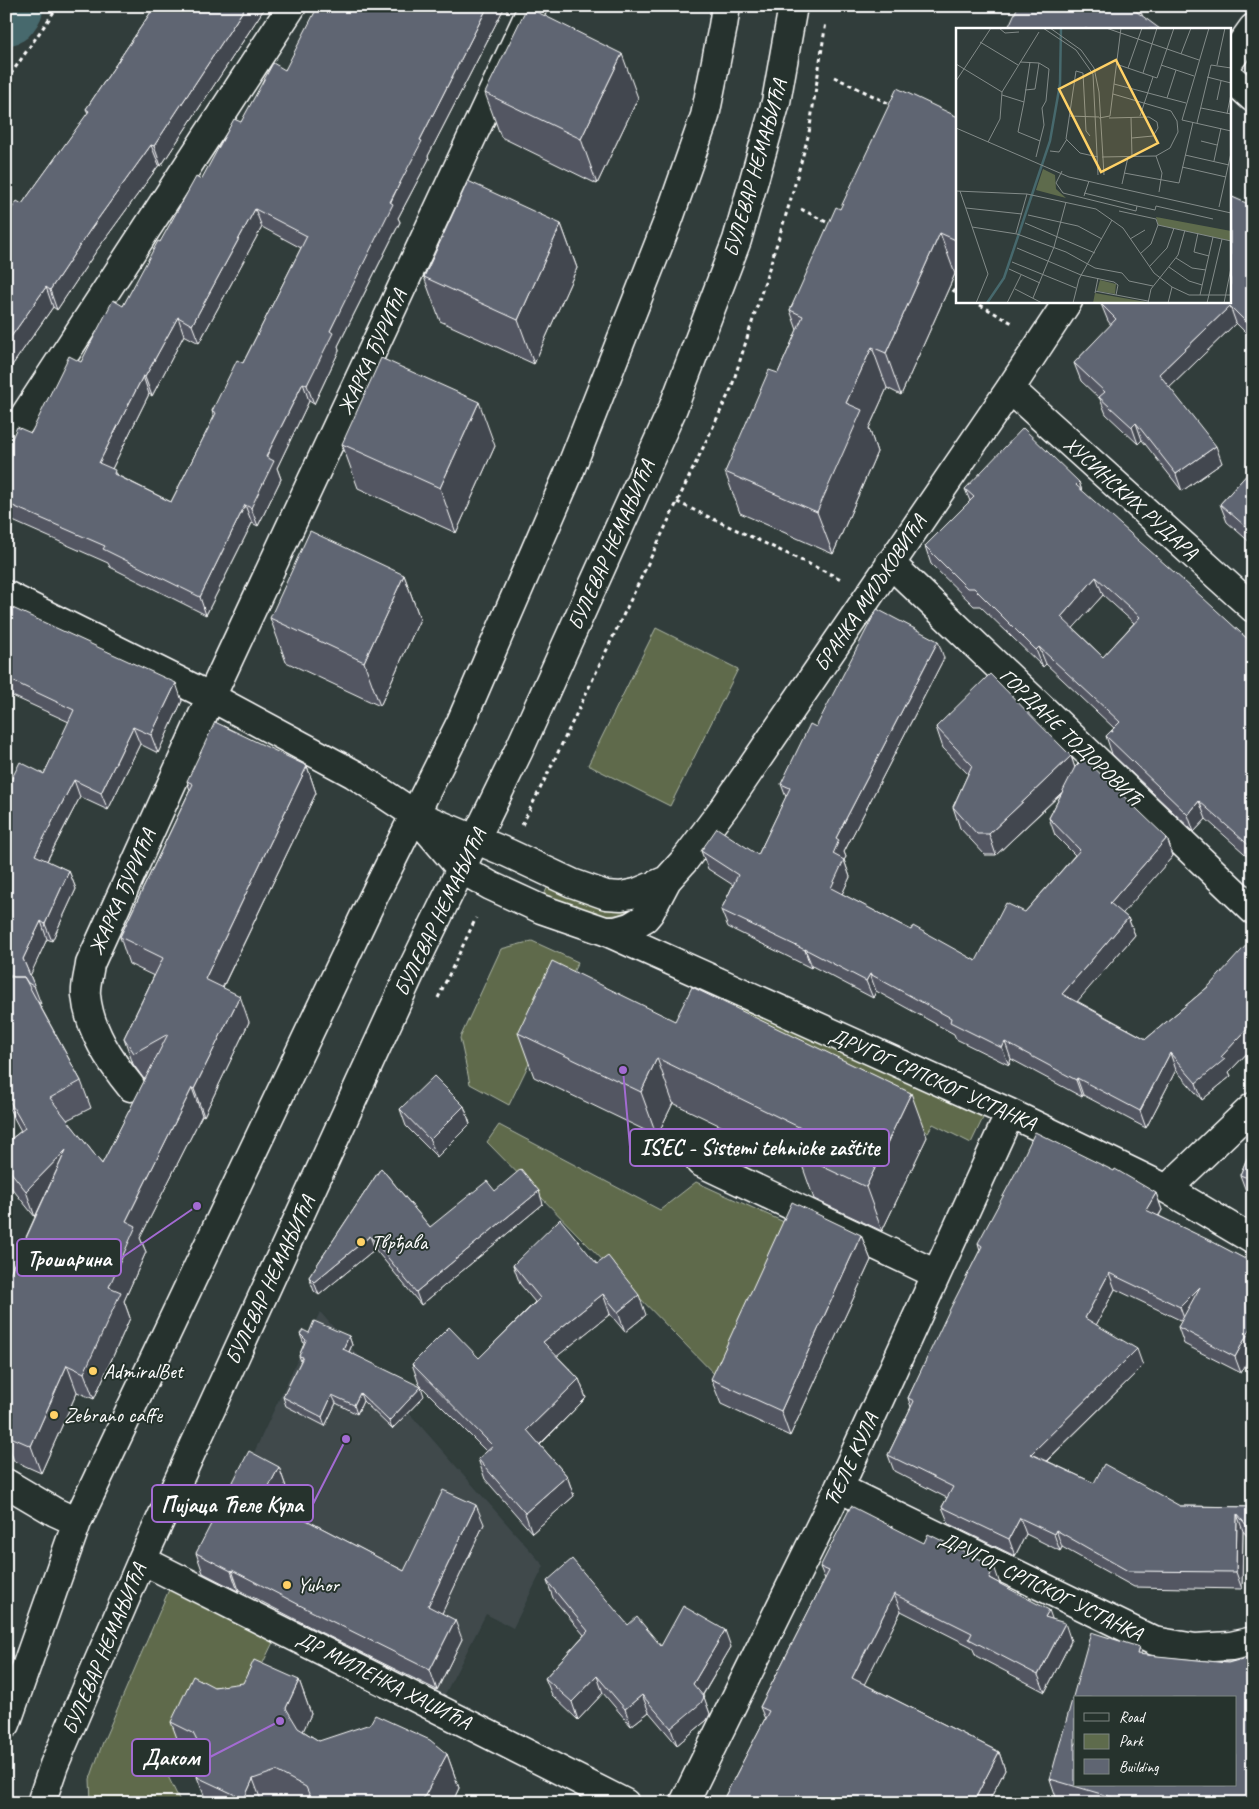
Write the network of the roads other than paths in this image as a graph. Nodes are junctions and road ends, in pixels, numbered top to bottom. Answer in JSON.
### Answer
{"nodes":[{"id":1,"x":292,"y":6,"type":"edge"},
{"id":2,"x":533,"y":6,"type":"edge"},
{"id":3,"x":726,"y":6,"type":"edge"},
{"id":4,"x":793,"y":6,"type":"edge"},
{"id":5,"x":1253,"y":28,"type":"edge"},
{"id":6,"x":1232,"y":57,"type":"edge"},
{"id":7,"x":1232,"y":78,"type":"edge"},
{"id":8,"x":1253,"y":98,"type":"edge"},
{"id":9,"x":1067,"y":302,"type":"edge"},
{"id":10,"x":1010,"y":389,"type":"junction"},
{"id":11,"x":6,"y":444,"type":"edge"},
{"id":12,"x":890,"y":563,"type":"junction"},
{"id":13,"x":6,"y":594,"type":"edge"},
{"id":14,"x":1253,"y":608,"type":"edge"},
{"id":15,"x":211,"y":697,"type":"junction"},
{"id":16,"x":414,"y":814,"type":"junction"},
{"id":17,"x":475,"y":839,"type":"junction"},
{"id":18,"x":461,"y":869,"type":"junction"},
{"id":19,"x":666,"y":880,"type":"junction"},
{"id":20,"x":1253,"y":910,"type":"edge"},
{"id":21,"x":605,"y":931,"type":"junction"},
{"id":22,"x":131,"y":1087,"type":"dead end"},
{"id":23,"x":1253,"y":1107,"type":"edge"},
{"id":24,"x":1010,"y":1113,"type":"junction"},
{"id":25,"x":700,"y":1162,"type":"dead end"},
{"id":26,"x":1167,"y":1189,"type":"junction"},
{"id":27,"x":1253,"y":1240,"type":"edge"},
{"id":28,"x":936,"y":1274,"type":"junction"},
{"id":29,"x":6,"y":1482,"type":"edge"},
{"id":30,"x":839,"y":1488,"type":"junction"},
{"id":31,"x":77,"y":1522,"type":"junction"},
{"id":32,"x":142,"y":1560,"type":"junction"},
{"id":33,"x":1253,"y":1641,"type":"edge"},
{"id":34,"x":6,"y":1724,"type":"edge"},
{"id":35,"x":585,"y":1794,"type":"edge"},
{"id":36,"x":41,"y":1803,"type":"edge"},
{"id":37,"x":625,"y":1803,"type":"edge"},
{"id":38,"x":684,"y":1803,"type":"edge"}],
"edges":[{"from":1,"to":11,"type":"street"},
{"from":2,"to":15,"type":"street","name":"ЖАРКА ЂУРИЋА"},
{"from":3,"to":16,"type":"street"},
{"from":4,"to":17,"type":"street","name":"БУЛЕВАР НЕМАЊИЋА"},
{"from":5,"to":6,"type":"street"},
{"from":7,"to":8,"type":"street"},
{"from":9,"to":10,"type":"street","name":"БРАНКА МИЉКОВИЋА"},
{"from":10,"to":12,"type":"street","name":"БРАНКА МИЉКОВИЋА"},
{"from":10,"to":14,"type":"street","name":"ХУСИНСКИХ РУДАРА"},
{"from":12,"to":19,"type":"street","name":"БРАНКА МИЉКОВИЋА"},
{"from":12,"to":20,"type":"street","name":"ГОРДАНЕ ТОДОРОВИЋ"},
{"from":13,"to":15,"type":"street"},
{"from":15,"to":16,"type":"street"},
{"from":15,"to":22,"type":"street","name":"ЖАРКА ЂУРИЋА"},
{"from":16,"to":17,"type":"street","name":"БРАНКА МИЉКОВИЋА"},
{"from":16,"to":18,"type":"street","name":"БРАНКА МИЉКОВИЋА"},
{"from":16,"to":31,"type":"street"},
{"from":17,"to":18,"type":"street","name":"БУЛЕВАР НЕМАЊИЋА"},
{"from":17,"to":19,"type":"street","name":"БРАНКА МИЉКОВИЋА"},
{"from":18,"to":21,"type":"street","name":"БРАНКА МИЉКОВИЋА"},
{"from":18,"to":32,"type":"street","name":"БУЛЕВАР НЕМАЊИЋА"},
{"from":19,"to":21,"type":"street","name":"БРАНКА МИЉКОВИЋА"},
{"from":21,"to":24,"type":"street","name":"ДРУГОГ СРПСКОГ УСТАНКА"},
{"from":23,"to":26,"type":"street"},
{"from":24,"to":26,"type":"street","name":"ДРУГОГ СРПСКОГ УСТАНКА"},
{"from":24,"to":28,"type":"street","name":"ЋЕЛЕ КУЛА"},
{"from":25,"to":28,"type":"street"},
{"from":26,"to":27,"type":"street","name":"ДРУГОГ СРПСКОГ УСТАНКА"},
{"from":28,"to":30,"type":"street","name":"ЋЕЛЕ КУЛА"},
{"from":29,"to":31,"type":"street"},
{"from":30,"to":33,"type":"street","name":"ДРУГОГ СРПСКОГ УСТАНКА"},
{"from":30,"to":38,"type":"street","name":"ЋЕЛЕ КУЛА"},
{"from":31,"to":34,"type":"street"},
{"from":32,"to":35,"type":"street","name":"ДР МИЛЕНКА ХАЏИЋА"},
{"from":32,"to":36,"type":"street","name":"БУЛЕВАР НЕМАЊИЋА"},
{"from":35,"to":37,"type":"street","name":"ДР МИЛЕНКА ХАЏИЋА"}]}
